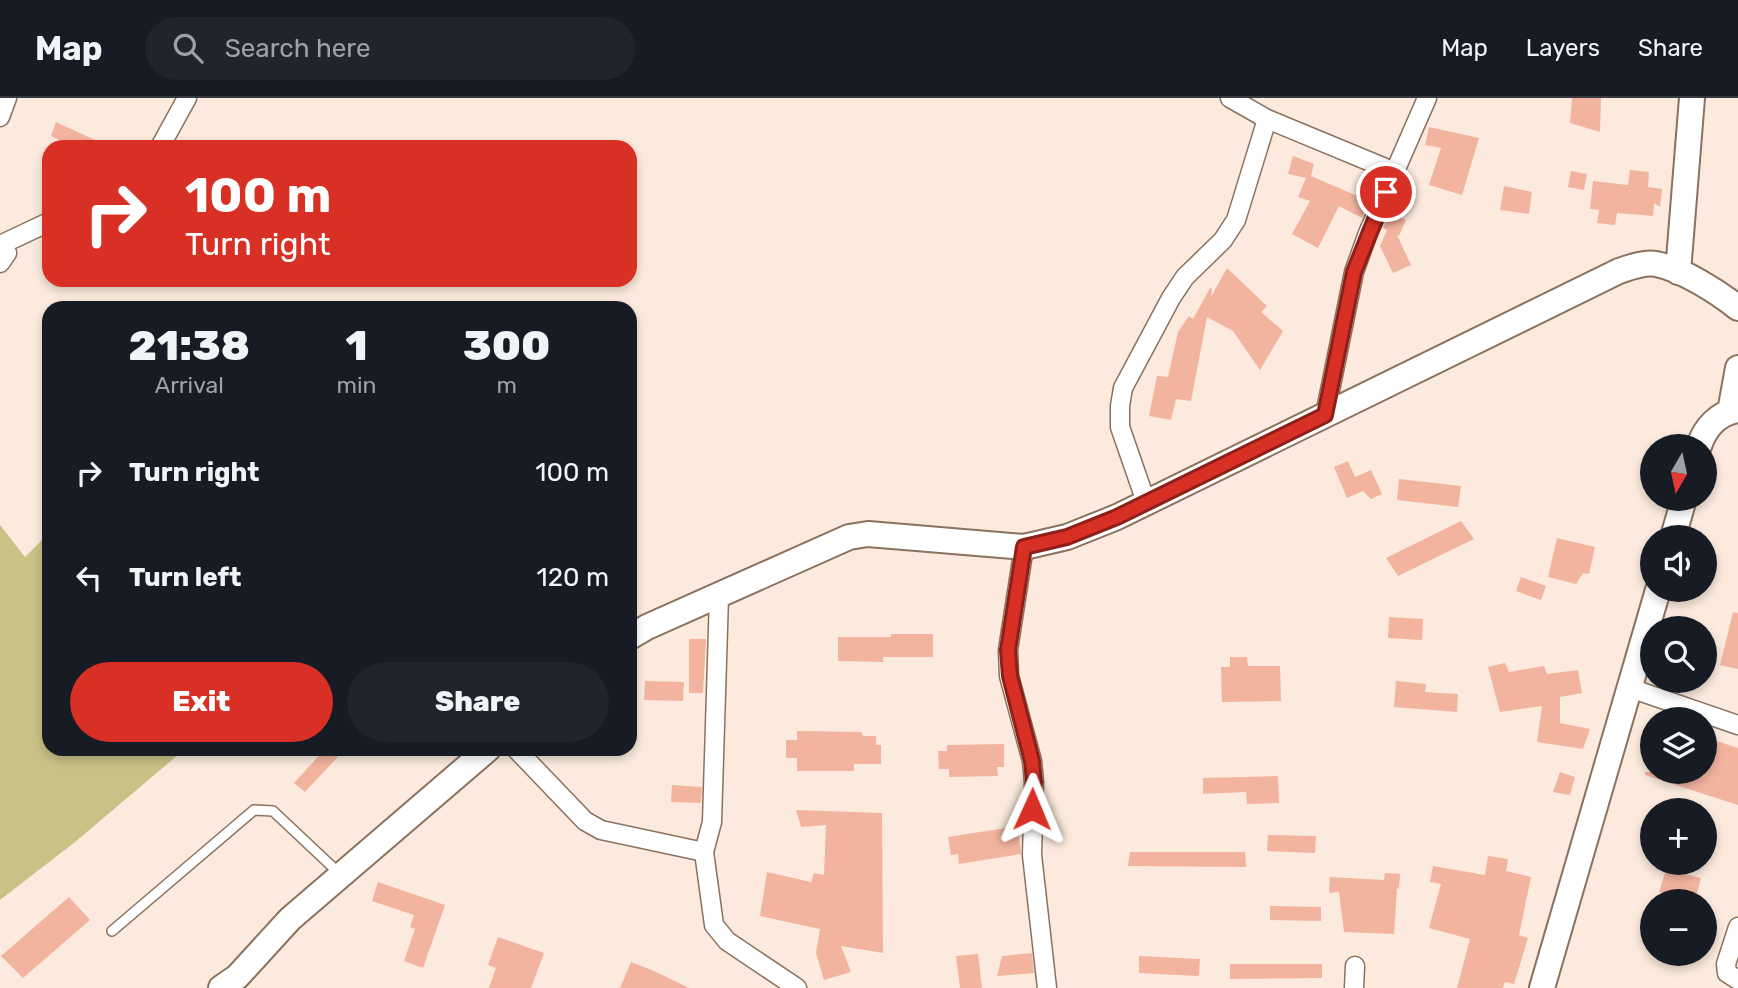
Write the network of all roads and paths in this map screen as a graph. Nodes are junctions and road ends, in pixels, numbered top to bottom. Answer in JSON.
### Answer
{"nodes":[{"id":1,"x":7,"y":98,"type":"edge"},
{"id":2,"x":187,"y":98,"type":"edge"},
{"id":3,"x":1230,"y":98,"type":"edge"},
{"id":4,"x":1427,"y":98,"type":"edge"},
{"id":5,"x":1692,"y":98,"type":"edge"},
{"id":6,"x":0,"y":117,"type":"edge"},
{"id":7,"x":1267,"y":119,"type":"junction"},
{"id":8,"x":164,"y":140,"type":"edge"},
{"id":9,"x":1395,"y":172,"type":"junction"},
{"id":10,"x":42,"y":225,"type":"edge"},
{"id":11,"x":0,"y":245,"type":"edge"},
{"id":12,"x":0,"y":262,"type":"edge"},
{"id":13,"x":1678,"y":272,"type":"junction"},
{"id":14,"x":1738,"y":308,"type":"edge"},
{"id":15,"x":1738,"y":368,"type":"edge"},
{"id":16,"x":1734,"y":411,"type":"edge"},
{"id":17,"x":1325,"y":415,"type":"junction"},
{"id":18,"x":1704,"y":434,"type":"edge"},
{"id":19,"x":1146,"y":502,"type":"junction"},
{"id":20,"x":1024,"y":547,"type":"junction"},
{"id":21,"x":719,"y":596,"type":"junction"},
{"id":22,"x":1655,"y":602,"type":"edge"},
{"id":23,"x":637,"y":633,"type":"edge"},
{"id":24,"x":1630,"y":688,"type":"junction"},
{"id":25,"x":1738,"y":725,"type":"edge"},
{"id":26,"x":480,"y":756,"type":"edge"},
{"id":27,"x":523,"y":756,"type":"edge"},
{"id":28,"x":704,"y":852,"type":"junction"},
{"id":29,"x":341,"y":875,"type":"junction"},
{"id":30,"x":1738,"y":927,"type":"edge"},
{"id":31,"x":112,"y":931,"type":"dead end"},
{"id":32,"x":1355,"y":966,"type":"dead end"},
{"id":33,"x":1738,"y":980,"type":"edge"},
{"id":34,"x":221,"y":988,"type":"edge"},
{"id":35,"x":797,"y":988,"type":"edge"},
{"id":36,"x":1047,"y":988,"type":"edge"},
{"id":37,"x":1354,"y":988,"type":"edge"},
{"id":38,"x":1542,"y":988,"type":"edge"}],
"edges":[{"from":1,"to":6,"type":"street"},
{"from":2,"to":8,"type":"street"},
{"from":3,"to":7,"type":"street"},
{"from":4,"to":9,"type":"street"},
{"from":5,"to":13,"type":"street"},
{"from":7,"to":9,"type":"street"},
{"from":7,"to":19,"type":"street"},
{"from":9,"to":17,"type":"street"},
{"from":10,"to":11,"type":"street"},
{"from":11,"to":12,"type":"street"},
{"from":13,"to":14,"type":"street"},
{"from":13,"to":17,"type":"street"},
{"from":15,"to":16,"type":"street"},
{"from":16,"to":18,"type":"street"},
{"from":17,"to":19,"type":"street"},
{"from":19,"to":20,"type":"street"},
{"from":20,"to":21,"type":"street"},
{"from":20,"to":36,"type":"street"},
{"from":21,"to":23,"type":"street"},
{"from":21,"to":28,"type":"street"},
{"from":22,"to":24,"type":"street"},
{"from":24,"to":25,"type":"street"},
{"from":24,"to":38,"type":"street"},
{"from":26,"to":29,"type":"street"},
{"from":27,"to":28,"type":"street"},
{"from":28,"to":35,"type":"street"},
{"from":29,"to":31,"type":"lane"},
{"from":29,"to":34,"type":"street"},
{"from":30,"to":33,"type":"street"},
{"from":32,"to":37,"type":"street"}]}
